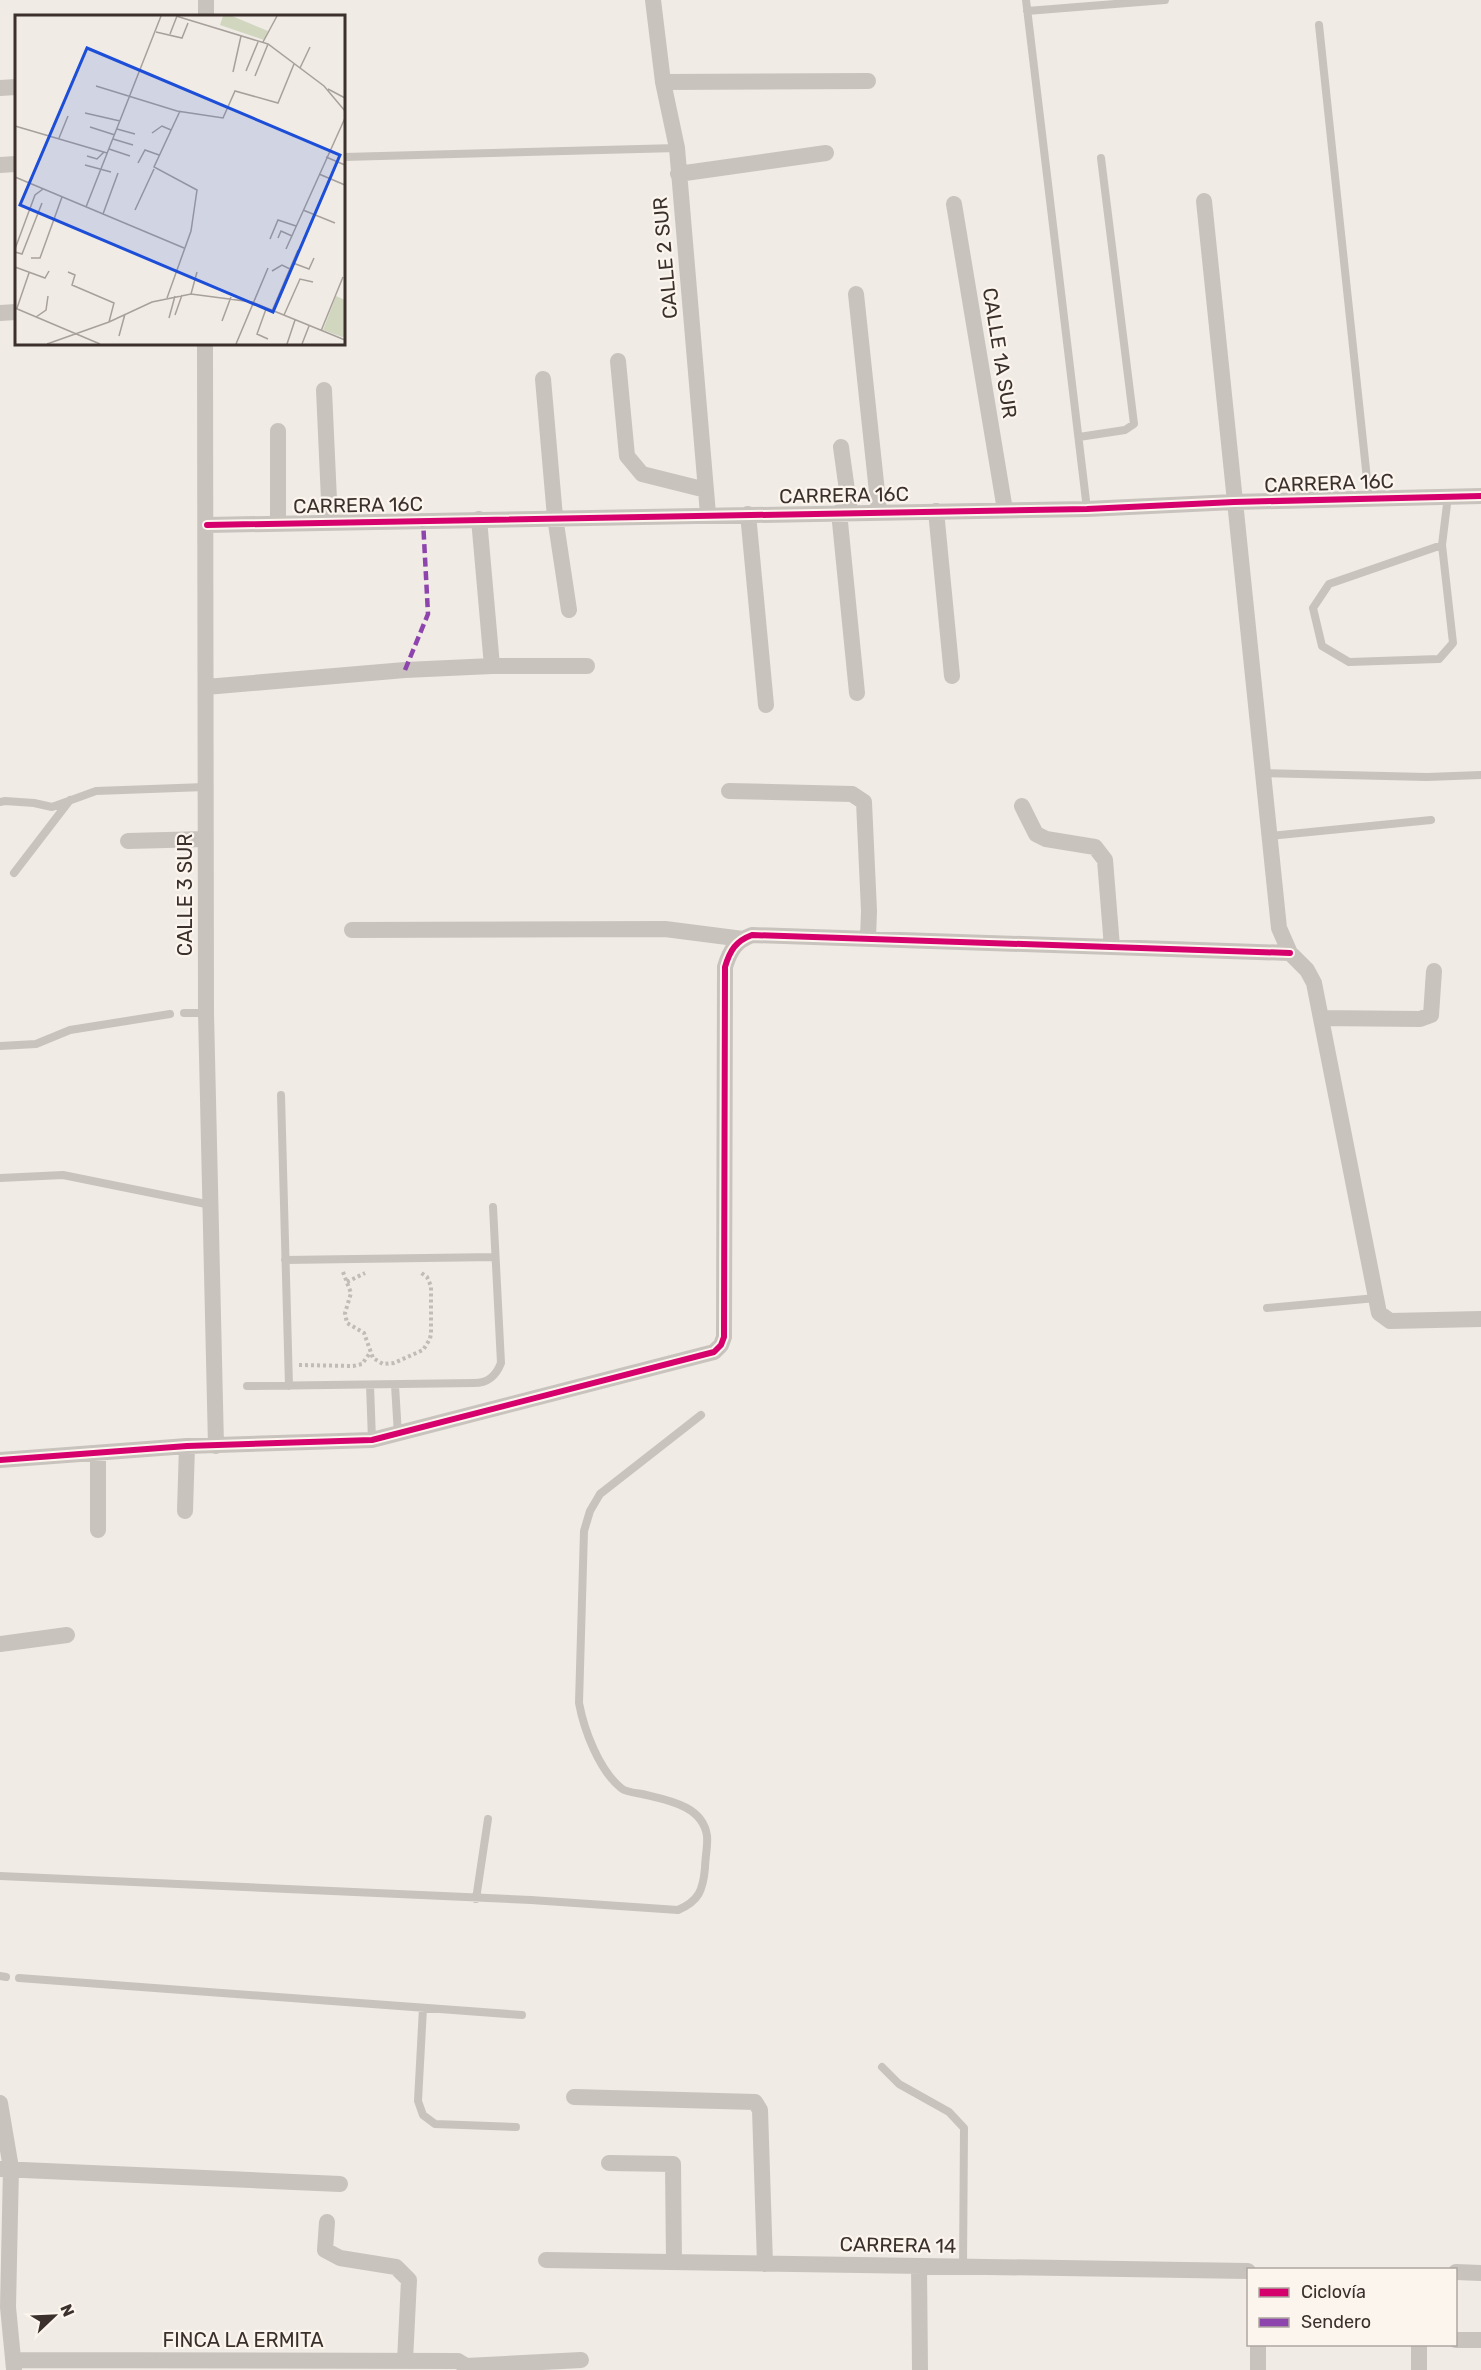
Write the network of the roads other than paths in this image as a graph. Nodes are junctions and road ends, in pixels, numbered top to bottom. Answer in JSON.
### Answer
{"nodes":[{"id":1,"x":653,"y":0,"type":"edge"},
{"id":2,"x":1026,"y":0,"type":"edge"},
{"id":3,"x":1165,"y":0,"type":"edge"},
{"id":4,"x":1027,"y":10,"type":"junction"},
{"id":5,"x":1319,"y":24,"type":"dead end"},
{"id":6,"x":868,"y":81,"type":"dead end"},
{"id":7,"x":663,"y":82,"type":"junction"},
{"id":8,"x":677,"y":148,"type":"junction"},
{"id":9,"x":826,"y":153,"type":"dead end"},
{"id":10,"x":345,"y":157,"type":"edge"},
{"id":11,"x":1101,"y":158,"type":"dead end"},
{"id":12,"x":15,"y":164,"type":"edge"},
{"id":13,"x":0,"y":165,"type":"edge"},
{"id":14,"x":678,"y":174,"type":"junction"},
{"id":15,"x":1204,"y":201,"type":"dead end"},
{"id":16,"x":954,"y":204,"type":"dead end"},
{"id":17,"x":856,"y":294,"type":"dead end"},
{"id":18,"x":15,"y":312,"type":"edge"},
{"id":19,"x":0,"y":313,"type":"edge"},
{"id":20,"x":205,"y":345,"type":"edge"},
{"id":21,"x":618,"y":361,"type":"dead end"},
{"id":22,"x":543,"y":379,"type":"dead end"},
{"id":23,"x":324,"y":390,"type":"dead end"},
{"id":24,"x":278,"y":431,"type":"dead end"},
{"id":25,"x":1078,"y":437,"type":"junction"},
{"id":26,"x":841,"y":447,"type":"dead end"},
{"id":27,"x":706,"y":490,"type":"junction"},
{"id":28,"x":1481,"y":495,"type":"edge"},
{"id":29,"x":1448,"y":496,"type":"junction"},
{"id":30,"x":1369,"y":498,"type":"junction"},
{"id":31,"x":1234,"y":502,"type":"junction"},
{"id":32,"x":1087,"y":508,"type":"junction"},
{"id":33,"x":1005,"y":510,"type":"junction"},
{"id":34,"x":879,"y":511,"type":"junction"},
{"id":35,"x":936,"y":511,"type":"junction"},
{"id":36,"x":844,"y":512,"type":"junction"},
{"id":37,"x":748,"y":513,"type":"junction"},
{"id":38,"x":708,"y":514,"type":"junction"},
{"id":39,"x":555,"y":517,"type":"junction"},
{"id":40,"x":480,"y":519,"type":"junction"},
{"id":41,"x":330,"y":522,"type":"junction"},
{"id":42,"x":278,"y":523,"type":"junction"},
{"id":43,"x":207,"y":525,"type":"junction"},
{"id":44,"x":1442,"y":545,"type":"junction"},
{"id":45,"x":569,"y":610,"type":"dead end"},
{"id":46,"x":492,"y":666,"type":"junction"},
{"id":47,"x":587,"y":666,"type":"dead end"},
{"id":48,"x":952,"y":676,"type":"dead end"},
{"id":49,"x":206,"y":687,"type":"junction"},
{"id":50,"x":857,"y":693,"type":"dead end"},
{"id":51,"x":766,"y":705,"type":"dead end"},
{"id":52,"x":1264,"y":773,"type":"junction"},
{"id":53,"x":1481,"y":775,"type":"edge"},
{"id":54,"x":205,"y":787,"type":"junction"},
{"id":55,"x":729,"y":791,"type":"dead end"},
{"id":56,"x":70,"y":799,"type":"junction"},
{"id":57,"x":0,"y":802,"type":"edge"},
{"id":58,"x":1022,"y":806,"type":"dead end"},
{"id":59,"x":1431,"y":820,"type":"dead end"},
{"id":60,"x":1269,"y":836,"type":"junction"},
{"id":61,"x":205,"y":838,"type":"junction"},
{"id":62,"x":128,"y":841,"type":"dead end"},
{"id":63,"x":14,"y":873,"type":"dead end"},
{"id":64,"x":352,"y":930,"type":"dead end"},
{"id":65,"x":742,"y":939,"type":"junction"},
{"id":66,"x":868,"y":939,"type":"junction"},
{"id":67,"x":1112,"y":947,"type":"junction"},
{"id":68,"x":1290,"y":953,"type":"junction"},
{"id":69,"x":1434,"y":971,"type":"dead end"},
{"id":70,"x":184,"y":1013,"type":"dead end"},
{"id":71,"x":206,"y":1013,"type":"junction"},
{"id":72,"x":170,"y":1014,"type":"dead end"},
{"id":73,"x":1321,"y":1018,"type":"junction"},
{"id":74,"x":0,"y":1046,"type":"edge"},
{"id":75,"x":281,"y":1095,"type":"dead end"},
{"id":76,"x":0,"y":1178,"type":"edge"},
{"id":77,"x":211,"y":1205,"type":"junction"},
{"id":78,"x":493,"y":1207,"type":"dead end"},
{"id":79,"x":495,"y":1257,"type":"junction"},
{"id":80,"x":285,"y":1260,"type":"junction"},
{"id":81,"x":1376,"y":1298,"type":"junction"},
{"id":82,"x":1267,"y":1308,"type":"dead end"},
{"id":83,"x":1481,"y":1318,"type":"edge"},
{"id":84,"x":370,"y":1385,"type":"junction"},
{"id":85,"x":395,"y":1385,"type":"junction"},
{"id":86,"x":247,"y":1386,"type":"dead end"},
{"id":87,"x":289,"y":1386,"type":"junction"},
{"id":88,"x":701,"y":1415,"type":"dead end"},
{"id":89,"x":398,"y":1435,"type":"junction"},
{"id":90,"x":372,"y":1440,"type":"junction"},
{"id":91,"x":187,"y":1446,"type":"junction"},
{"id":92,"x":216,"y":1446,"type":"junction"},
{"id":93,"x":98,"y":1454,"type":"junction"},
{"id":94,"x":0,"y":1460,"type":"edge"},
{"id":95,"x":185,"y":1511,"type":"dead end"},
{"id":96,"x":98,"y":1530,"type":"dead end"},
{"id":97,"x":67,"y":1635,"type":"dead end"},
{"id":98,"x":0,"y":1644,"type":"edge"},
{"id":99,"x":488,"y":1819,"type":"dead end"},
{"id":100,"x":0,"y":1876,"type":"edge"},
{"id":101,"x":476,"y":1899,"type":"junction"},
{"id":102,"x":19,"y":1978,"type":"dead end"},
{"id":103,"x":423,"y":2008,"type":"junction"},
{"id":104,"x":522,"y":2015,"type":"dead end"},
{"id":105,"x":882,"y":2067,"type":"dead end"},
{"id":106,"x":574,"y":2097,"type":"dead end"},
{"id":107,"x":0,"y":2103,"type":"edge"},
{"id":108,"x":516,"y":2127,"type":"dead end"},
{"id":109,"x":609,"y":2163,"type":"dead end"},
{"id":110,"x":6,"y":2169,"type":"edge"},
{"id":111,"x":340,"y":2184,"type":"dead end"},
{"id":112,"x":327,"y":2222,"type":"dead end"},
{"id":113,"x":546,"y":2260,"type":"dead end"},
{"id":114,"x":674,"y":2262,"type":"junction"},
{"id":115,"x":765,"y":2264,"type":"junction"},
{"id":116,"x":919,"y":2266,"type":"junction"},
{"id":117,"x":963,"y":2267,"type":"junction"},
{"id":118,"x":1247,"y":2271,"type":"edge"},
{"id":119,"x":1457,"y":2272,"type":"edge"},
{"id":120,"x":1481,"y":2272,"type":"edge"},
{"id":121,"x":4,"y":2307,"type":"edge"},
{"id":122,"x":1457,"y":2340,"type":"edge"},
{"id":123,"x":1481,"y":2340,"type":"edge"},
{"id":124,"x":1258,"y":2346,"type":"edge"},
{"id":125,"x":1419,"y":2346,"type":"edge"},
{"id":126,"x":581,"y":2360,"type":"dead end"},
{"id":127,"x":405,"y":2361,"type":"junction"},
{"id":128,"x":14,"y":2365,"type":"edge"},
{"id":129,"x":467,"y":2368,"type":"edge"},
{"id":130,"x":920,"y":2370,"type":"edge"},
{"id":131,"x":1258,"y":2370,"type":"edge"},
{"id":132,"x":1419,"y":2370,"type":"edge"}],
"edges":[{"from":1,"to":7,"type":"street","name":"CALLE 2 SUR"},
{"from":2,"to":4,"type":"lane"},
{"from":3,"to":4,"type":"lane"},
{"from":4,"to":25,"type":"lane"},
{"from":5,"to":30,"type":"lane"},
{"from":6,"to":7,"type":"street"},
{"from":7,"to":8,"type":"street","name":"CALLE 2 SUR"},
{"from":8,"to":10,"type":"lane"},
{"from":8,"to":14,"type":"street","name":"CALLE 2 SUR"},
{"from":9,"to":14,"type":"street"},
{"from":11,"to":25,"type":"lane"},
{"from":12,"to":13,"type":"street"},
{"from":14,"to":27,"type":"street","name":"CALLE 2 SUR"},
{"from":15,"to":31,"type":"street"},
{"from":16,"to":33,"type":"street","name":"CALLE 1A SUR"},
{"from":17,"to":34,"type":"street"},
{"from":18,"to":19,"type":"street"},
{"from":20,"to":43,"type":"street","name":"CALLE 3 SUR"},
{"from":21,"to":27,"type":"street"},
{"from":22,"to":39,"type":"street"},
{"from":23,"to":41,"type":"street"},
{"from":24,"to":42,"type":"street"},
{"from":25,"to":32,"type":"lane"},
{"from":26,"to":36,"type":"street"},
{"from":27,"to":38,"type":"street","name":"CALLE 2 SUR"},
{"from":28,"to":29,"type":"street","name":"CARRERA 16C"},
{"from":29,"to":30,"type":"street","name":"CARRERA 16C"},
{"from":29,"to":44,"type":"lane"},
{"from":30,"to":31,"type":"street","name":"CARRERA 16C"},
{"from":31,"to":32,"type":"street","name":"CARRERA 16C"},
{"from":31,"to":52,"type":"street"},
{"from":32,"to":33,"type":"street","name":"CARRERA 16C"},
{"from":33,"to":35,"type":"street","name":"CARRERA 16C"},
{"from":34,"to":35,"type":"street","name":"CARRERA 16C"},
{"from":34,"to":36,"type":"street","name":"CARRERA 16C"},
{"from":35,"to":48,"type":"street"},
{"from":36,"to":37,"type":"street","name":"CARRERA 16C"},
{"from":36,"to":50,"type":"street"},
{"from":37,"to":38,"type":"street","name":"CARRERA 16C"},
{"from":37,"to":51,"type":"street"},
{"from":38,"to":39,"type":"street","name":"CARRERA 16C"},
{"from":39,"to":40,"type":"street","name":"CARRERA 16C"},
{"from":39,"to":45,"type":"street"},
{"from":40,"to":41,"type":"street","name":"CARRERA 16C"},
{"from":40,"to":46,"type":"street"},
{"from":41,"to":42,"type":"street","name":"CARRERA 16C"},
{"from":42,"to":43,"type":"street","name":"CARRERA 16C"},
{"from":43,"to":49,"type":"street","name":"CALLE 3 SUR"},
{"from":44,"to":44,"type":"lane"},
{"from":46,"to":47,"type":"street"},
{"from":46,"to":49,"type":"street"},
{"from":49,"to":54,"type":"street","name":"CALLE 3 SUR"},
{"from":52,"to":53,"type":"lane"},
{"from":52,"to":60,"type":"street"},
{"from":54,"to":56,"type":"lane"},
{"from":54,"to":61,"type":"street","name":"CALLE 3 SUR"},
{"from":55,"to":66,"type":"street"},
{"from":56,"to":57,"type":"lane"},
{"from":56,"to":63,"type":"lane"},
{"from":58,"to":67,"type":"street"},
{"from":59,"to":60,"type":"lane"},
{"from":60,"to":68,"type":"street"},
{"from":61,"to":62,"type":"street"},
{"from":61,"to":71,"type":"street","name":"CALLE 3 SUR"},
{"from":64,"to":65,"type":"street"},
{"from":65,"to":66,"type":"street"},
{"from":65,"to":89,"type":"street"},
{"from":66,"to":67,"type":"street"},
{"from":67,"to":68,"type":"street"},
{"from":68,"to":73,"type":"street"},
{"from":69,"to":73,"type":"street"},
{"from":70,"to":71,"type":"lane"},
{"from":71,"to":77,"type":"street","name":"CALLE 3 SUR"},
{"from":72,"to":74,"type":"lane"},
{"from":73,"to":81,"type":"street"},
{"from":75,"to":80,"type":"lane"},
{"from":76,"to":77,"type":"lane"},
{"from":77,"to":92,"type":"street","name":"CALLE 3 SUR"},
{"from":78,"to":79,"type":"lane"},
{"from":79,"to":80,"type":"lane"},
{"from":79,"to":85,"type":"lane"},
{"from":80,"to":87,"type":"lane"},
{"from":81,"to":82,"type":"lane"},
{"from":81,"to":83,"type":"street"},
{"from":84,"to":85,"type":"lane"},
{"from":84,"to":87,"type":"lane"},
{"from":84,"to":90,"type":"lane"},
{"from":85,"to":89,"type":"lane"},
{"from":86,"to":87,"type":"lane"},
{"from":88,"to":101,"type":"lane"},
{"from":89,"to":90,"type":"street"},
{"from":90,"to":92,"type":"street"},
{"from":91,"to":92,"type":"street"},
{"from":91,"to":93,"type":"street"},
{"from":91,"to":95,"type":"street"},
{"from":93,"to":94,"type":"street"},
{"from":93,"to":96,"type":"street"},
{"from":97,"to":98,"type":"street"},
{"from":99,"to":101,"type":"lane"},
{"from":100,"to":101,"type":"lane"},
{"from":102,"to":103,"type":"lane"},
{"from":103,"to":104,"type":"lane"},
{"from":103,"to":108,"type":"lane"},
{"from":105,"to":117,"type":"lane"},
{"from":106,"to":115,"type":"street"},
{"from":107,"to":110,"type":"street"},
{"from":109,"to":114,"type":"street"},
{"from":110,"to":111,"type":"street"},
{"from":110,"to":121,"type":"street"},
{"from":112,"to":127,"type":"street"},
{"from":113,"to":114,"type":"street","name":"CARRERA 14"},
{"from":114,"to":115,"type":"street","name":"CARRERA 14"},
{"from":115,"to":116,"type":"street","name":"CARRERA 14"},
{"from":116,"to":117,"type":"street","name":"CARRERA 14"},
{"from":116,"to":130,"type":"street"},
{"from":117,"to":118,"type":"street","name":"CARRERA 14"},
{"from":119,"to":120,"type":"street"},
{"from":121,"to":128,"type":"street"},
{"from":122,"to":123,"type":"street"},
{"from":124,"to":131,"type":"street"},
{"from":125,"to":132,"type":"street"},
{"from":126,"to":129,"type":"street","name":"FINCA LA ERMITA"},
{"from":127,"to":128,"type":"street","name":"FINCA LA ERMITA"},
{"from":127,"to":129,"type":"street","name":"FINCA LA ERMITA"}]}
